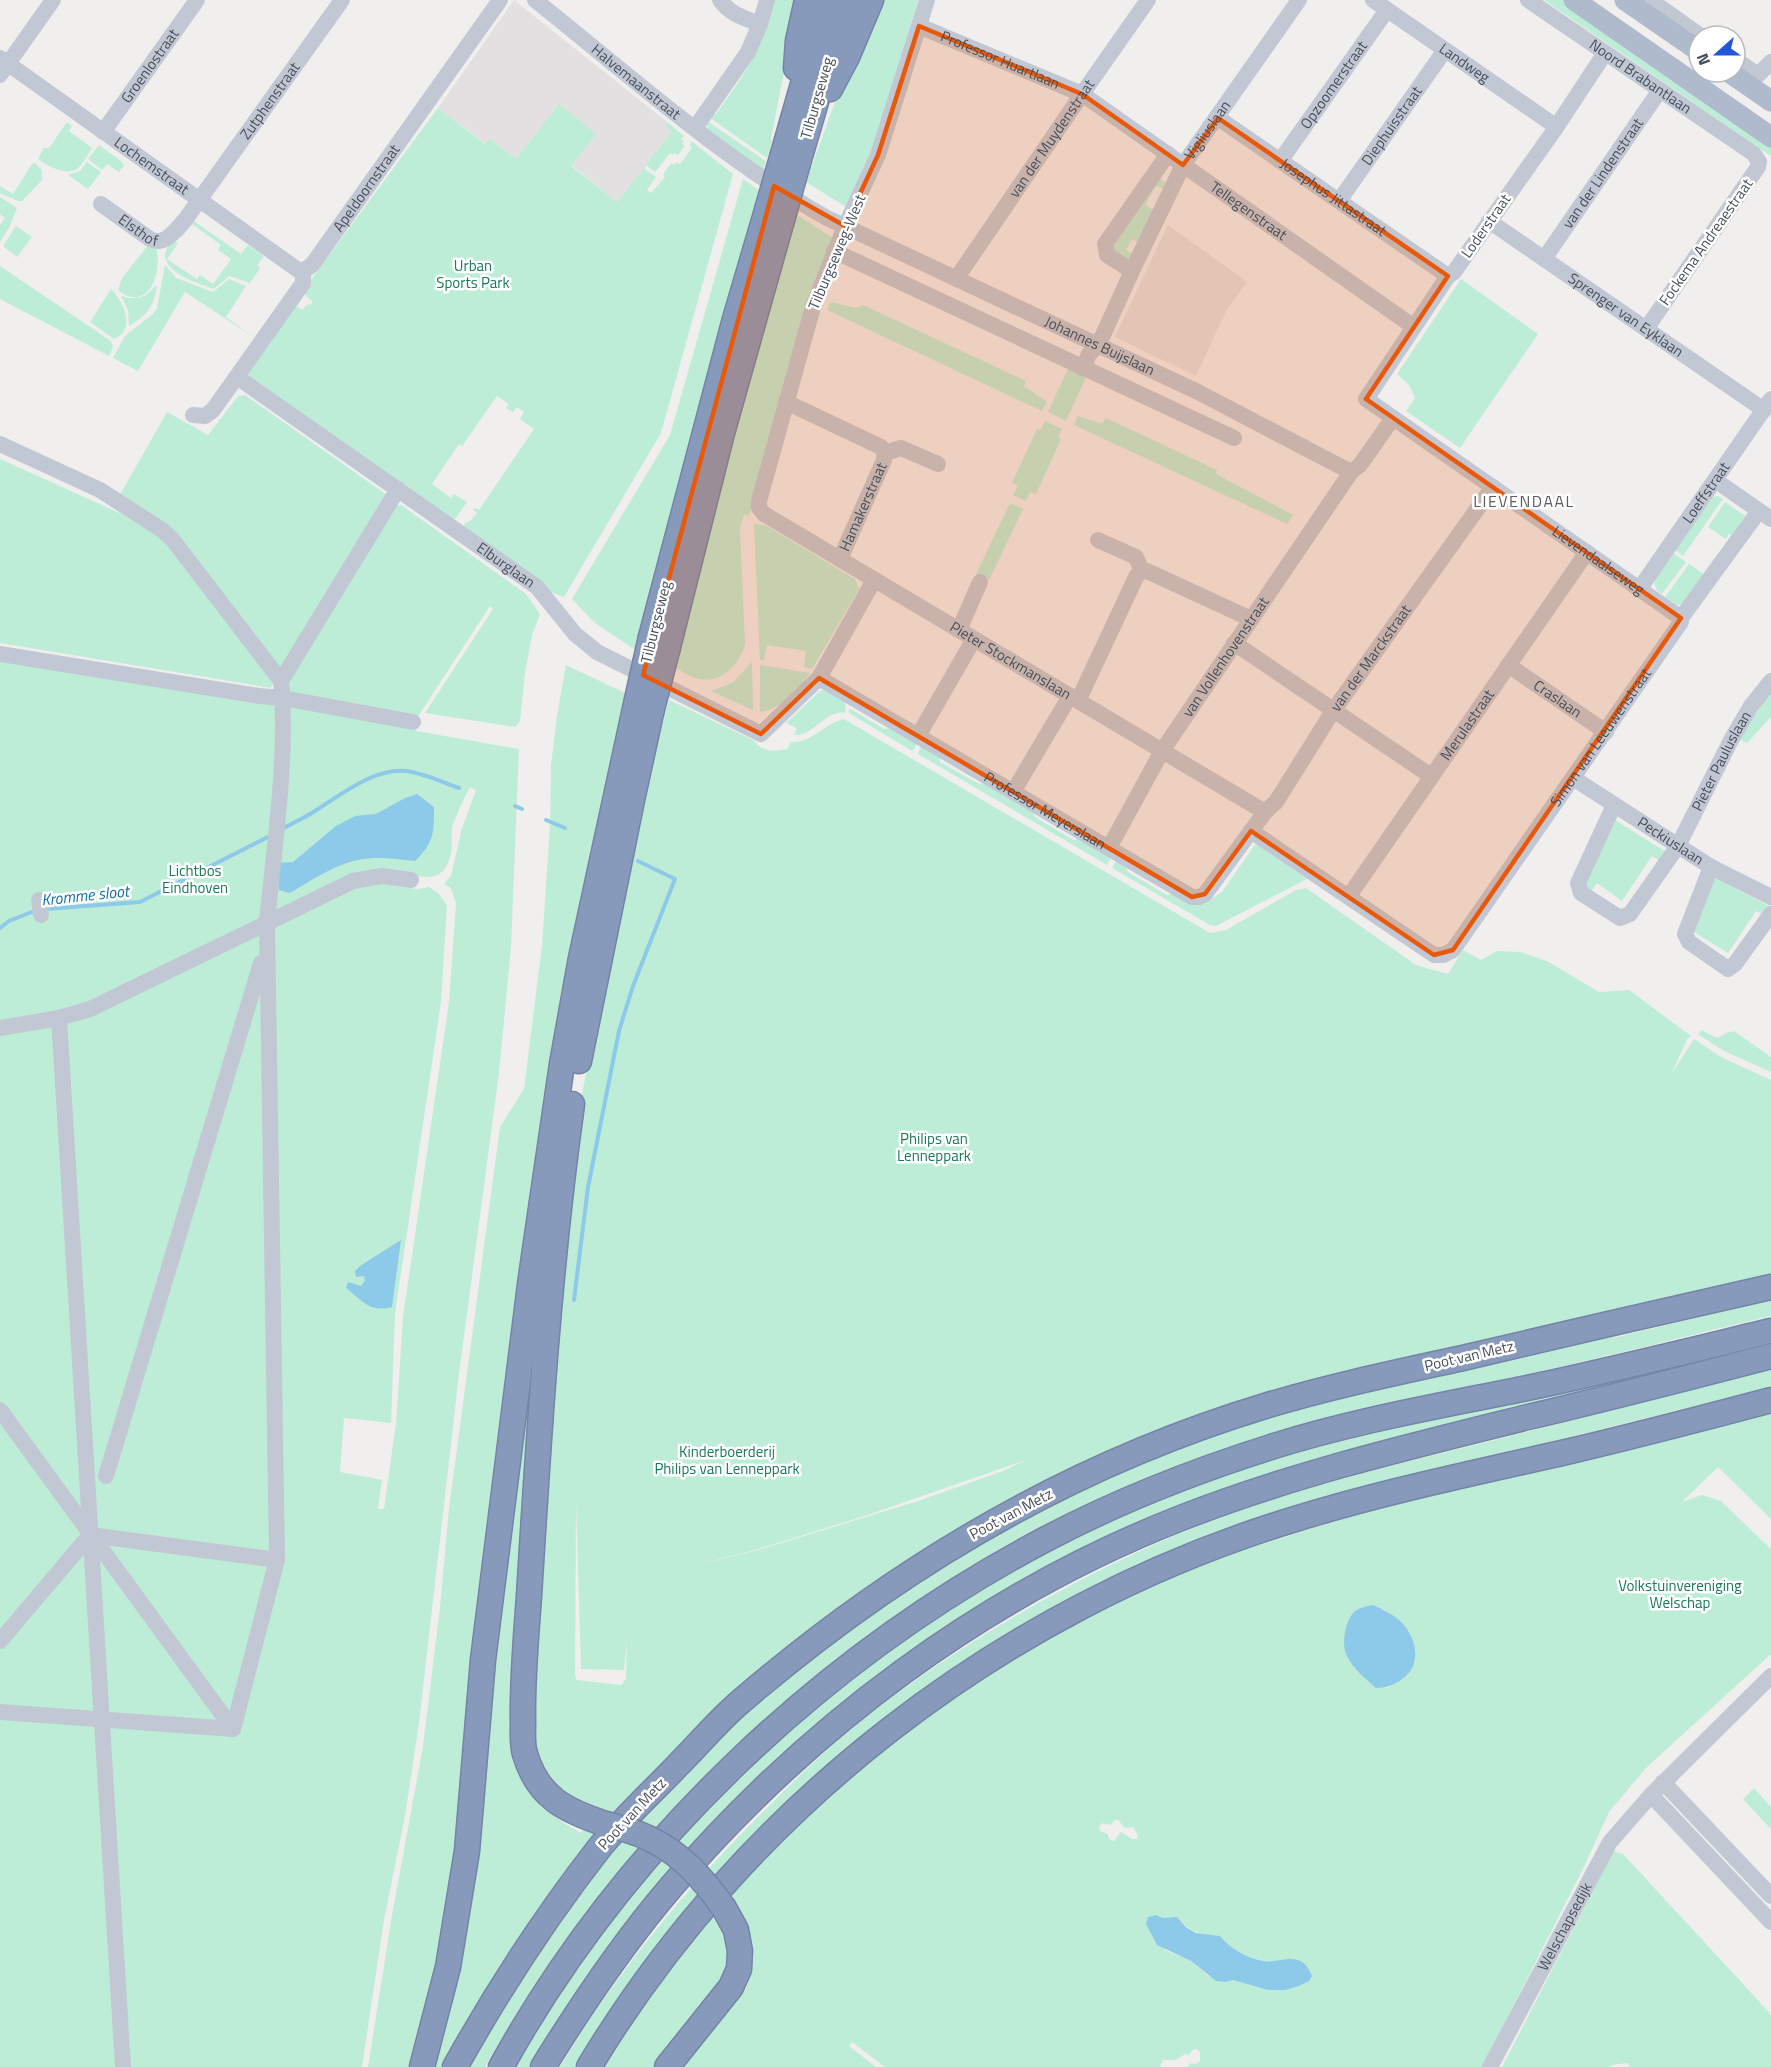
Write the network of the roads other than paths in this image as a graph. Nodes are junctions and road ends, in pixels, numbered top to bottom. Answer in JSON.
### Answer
{"nodes":[{"id":1,"x":53,"y":0,"type":"edge"},
{"id":2,"x":196,"y":0,"type":"edge"},
{"id":3,"x":501,"y":0,"type":"edge"},
{"id":4,"x":535,"y":0,"type":"edge"},
{"id":5,"x":720,"y":0,"type":"edge"},
{"id":6,"x":767,"y":0,"type":"edge"},
{"id":7,"x":807,"y":0,"type":"edge"},
{"id":8,"x":827,"y":0,"type":"edge"},
{"id":9,"x":846,"y":0,"type":"edge"},
{"id":10,"x":871,"y":0,"type":"edge"},
{"id":11,"x":927,"y":0,"type":"edge"},
{"id":12,"x":1299,"y":0,"type":"edge"},
{"id":13,"x":1528,"y":0,"type":"edge"},
{"id":14,"x":1574,"y":0,"type":"edge"},
{"id":15,"x":1625,"y":0,"type":"edge"},
{"id":16,"x":1650,"y":0,"type":"edge"},
{"id":17,"x":336,"y":2,"type":"edge"},
{"id":18,"x":1140,"y":3,"type":"edge"},
{"id":19,"x":1380,"y":5,"type":"edge"},
{"id":20,"x":760,"y":24,"type":"junction"},
{"id":21,"x":919,"y":26,"type":"junction"},
{"id":22,"x":1687,"y":26,"type":"edge"},
{"id":23,"x":1687,"y":43,"type":"edge"},
{"id":24,"x":1445,"y":50,"type":"junction"},
{"id":25,"x":1605,"y":53,"type":"junction"},
{"id":26,"x":1771,"y":62,"type":"edge"},
{"id":27,"x":2,"y":66,"type":"edge"},
{"id":28,"x":1747,"y":67,"type":"edge"},
{"id":29,"x":1746,"y":84,"type":"edge"},
{"id":30,"x":1660,"y":90,"type":"junction"},
{"id":31,"x":1082,"y":94,"type":"junction"},
{"id":32,"x":1771,"y":101,"type":"edge"},
{"id":33,"x":1218,"y":118,"type":"junction"},
{"id":34,"x":799,"y":127,"type":"junction"},
{"id":35,"x":695,"y":128,"type":"junction"},
{"id":36,"x":1554,"y":129,"type":"junction"},
{"id":37,"x":103,"y":132,"type":"junction"},
{"id":38,"x":1771,"y":137,"type":"edge"},
{"id":39,"x":1168,"y":154,"type":"junction"},
{"id":40,"x":1754,"y":154,"type":"joint"},
{"id":41,"x":1280,"y":161,"type":"junction"},
{"id":42,"x":1183,"y":165,"type":"junction"},
{"id":43,"x":200,"y":200,"type":"junction"},
{"id":44,"x":1340,"y":201,"type":"junction"},
{"id":45,"x":101,"y":204,"type":"dead end"},
{"id":46,"x":1489,"y":221,"type":"junction"},
{"id":47,"x":844,"y":226,"type":"junction"},
{"id":48,"x":834,"y":252,"type":"junction"},
{"id":49,"x":1545,"y":259,"type":"junction"},
{"id":50,"x":303,"y":271,"type":"junction"},
{"id":51,"x":1132,"y":271,"type":"junction"},
{"id":52,"x":1448,"y":276,"type":"junction"},
{"id":53,"x":956,"y":279,"type":"junction"},
{"id":54,"x":1414,"y":327,"type":"junction"},
{"id":55,"x":1646,"y":329,"type":"junction"},
{"id":56,"x":1098,"y":346,"type":"junction"},
{"id":57,"x":1083,"y":368,"type":"junction"},
{"id":58,"x":237,"y":377,"type":"junction"},
{"id":59,"x":1366,"y":399,"type":"joint"},
{"id":60,"x":786,"y":402,"type":"junction"},
{"id":61,"x":1767,"y":404,"type":"edge"},
{"id":62,"x":193,"y":415,"type":"dead end"},
{"id":63,"x":1393,"y":418,"type":"junction"},
{"id":64,"x":1234,"y":438,"type":"dead end"},
{"id":65,"x":0,"y":444,"type":"edge"},
{"id":66,"x":885,"y":453,"type":"junction"},
{"id":67,"x":938,"y":464,"type":"dead end"},
{"id":68,"x":1352,"y":472,"type":"junction"},
{"id":69,"x":1715,"y":480,"type":"junction"},
{"id":70,"x":1493,"y":487,"type":"junction"},
{"id":71,"x":398,"y":489,"type":"junction"},
{"id":72,"x":759,"y":508,"type":"joint"},
{"id":73,"x":1765,"y":515,"type":"edge"},
{"id":74,"x":1098,"y":540,"type":"dead end"},
{"id":75,"x":1587,"y":552,"type":"junction"},
{"id":76,"x":840,"y":560,"type":"junction"},
{"id":77,"x":1142,"y":572,"type":"junction"},
{"id":78,"x":874,"y":579,"type":"junction"},
{"id":79,"x":980,"y":582,"type":"dead end"},
{"id":80,"x":1640,"y":588,"type":"junction"},
{"id":81,"x":1682,"y":618,"type":"junction"},
{"id":82,"x":1251,"y":619,"type":"junction"},
{"id":83,"x":959,"y":630,"type":"junction"},
{"id":84,"x":974,"y":639,"type":"junction"},
{"id":85,"x":1234,"y":643,"type":"junction"},
{"id":86,"x":0,"y":654,"type":"edge"},
{"id":87,"x":1508,"y":665,"type":"junction"},
{"id":88,"x":819,"y":678,"type":"junction"},
{"id":89,"x":1771,"y":681,"type":"edge"},
{"id":90,"x":282,"y":690,"type":"junction"},
{"id":91,"x":1074,"y":698,"type":"junction"},
{"id":92,"x":1333,"y":711,"type":"junction"},
{"id":93,"x":412,"y":722,"type":"dead end"},
{"id":94,"x":1606,"y":732,"type":"junction"},
{"id":95,"x":918,"y":736,"type":"junction"},
{"id":96,"x":1162,"y":751,"type":"junction"},
{"id":97,"x":1431,"y":776,"type":"junction"},
{"id":98,"x":1573,"y":778,"type":"junction"},
{"id":99,"x":1013,"y":792,"type":"junction"},
{"id":100,"x":1614,"y":805,"type":"junction"},
{"id":101,"x":1264,"y":812,"type":"junction"},
{"id":102,"x":1251,"y":831,"type":"junction"},
{"id":103,"x":1678,"y":846,"type":"junction"},
{"id":104,"x":1109,"y":848,"type":"junction"},
{"id":105,"x":1711,"y":867,"type":"junction"},
{"id":106,"x":411,"y":880,"type":"dead end"},
{"id":107,"x":1349,"y":896,"type":"junction"},
{"id":108,"x":1771,"y":897,"type":"edge"},
{"id":109,"x":1771,"y":915,"type":"edge"},
{"id":110,"x":267,"y":923,"type":"junction"},
{"id":111,"x":266,"y":946,"type":"junction"},
{"id":112,"x":59,"y":1018,"type":"junction"},
{"id":113,"x":0,"y":1028,"type":"edge"},
{"id":114,"x":570,"y":1066,"type":"junction"},
{"id":115,"x":1771,"y":1287,"type":"edge"},
{"id":116,"x":1771,"y":1330,"type":"edge"},
{"id":117,"x":1771,"y":1356,"type":"edge"},
{"id":118,"x":1771,"y":1400,"type":"edge"},
{"id":119,"x":0,"y":1410,"type":"edge"},
{"id":120,"x":106,"y":1476,"type":"dead end"},
{"id":121,"x":90,"y":1535,"type":"junction"},
{"id":122,"x":277,"y":1560,"type":"junction"},
{"id":123,"x":0,"y":1641,"type":"edge"},
{"id":124,"x":1771,"y":1676,"type":"edge"},
{"id":125,"x":0,"y":1712,"type":"edge"},
{"id":126,"x":102,"y":1720,"type":"junction"},
{"id":127,"x":233,"y":1729,"type":"junction"},
{"id":128,"x":1664,"y":1782,"type":"junction"},
{"id":129,"x":1651,"y":1795,"type":"junction"},
{"id":130,"x":1771,"y":1896,"type":"edge"},
{"id":131,"x":1771,"y":1922,"type":"edge"},
{"id":132,"x":123,"y":2067,"type":"edge"},
{"id":133,"x":422,"y":2067,"type":"edge"},
{"id":134,"x":455,"y":2067,"type":"edge"},
{"id":135,"x":501,"y":2067,"type":"edge"},
{"id":136,"x":543,"y":2067,"type":"edge"},
{"id":137,"x":589,"y":2067,"type":"edge"},
{"id":138,"x":667,"y":2067,"type":"edge"},
{"id":139,"x":1490,"y":2067,"type":"edge"}],
"edges":[{"from":1,"to":27,"type":"street"},
{"from":2,"to":37,"type":"street","name":"Groenlostraat"},
{"from":3,"to":50,"type":"street","name":"Apeldoornstraat"},
{"from":4,"to":35,"type":"street","name":"Halvemaanstraat"},
{"from":5,"to":20,"type":"street"},
{"from":6,"to":20,"type":"street"},
{"from":7,"to":34,"type":"highway"},
{"from":8,"to":34,"type":"highway","name":"Tilburgseweg"},
{"from":9,"to":34,"type":"highway","name":"Tilburgseweg"},
{"from":10,"to":34,"type":"highway"},
{"from":11,"to":21,"type":"street","name":"Tilburgseweg-West"},
{"from":12,"to":33,"type":"street","name":"Vigliuslaan"},
{"from":13,"to":25,"type":"street","name":"Noord Brabantlaan"},
{"from":14,"to":38,"type":"main road","name":"Noord Brabantlaan"},
{"from":15,"to":23,"type":"main road"},
{"from":16,"to":22,"type":"street"},
{"from":17,"to":43,"type":"street","name":"Zutphenstraat"},
{"from":18,"to":31,"type":"street","name":"van der Muydenstraat"},
{"from":19,"to":24,"type":"street","name":"Landweg"},
{"from":19,"to":41,"type":"street","name":"Opzoomerstraat"},
{"from":20,"to":35,"type":"street"},
{"from":21,"to":31,"type":"street","name":"Professor Huartlaan"},
{"from":21,"to":47,"type":"street","name":"Tilburgseweg-West"},
{"from":24,"to":36,"type":"street","name":"Landweg"},
{"from":24,"to":44,"type":"street","name":"Diephuisstraat"},
{"from":25,"to":30,"type":"street","name":"Noord Brabantlaan"},
{"from":25,"to":36,"type":"street","name":"Loderstraat"},
{"from":26,"to":28,"type":"street"},
{"from":27,"to":37,"type":"street","name":"Lochemstraat"},
{"from":29,"to":32,"type":"main road"},
{"from":30,"to":40,"type":"street","name":"Noord Brabantlaan"},
{"from":30,"to":49,"type":"street","name":"van der Lindenstraat"},
{"from":31,"to":39,"type":"street","name":"Tellegenstraat"},
{"from":31,"to":53,"type":"street","name":"van der Muydenstraat"},
{"from":33,"to":41,"type":"street","name":"Josephus Jittastraat"},
{"from":33,"to":42,"type":"street","name":"Vigliuslaan"},
{"from":34,"to":114,"type":"highway","name":"Tilburgseweg","bridge":true},
{"from":35,"to":47,"type":"street","name":"Halvemaanstraat"},
{"from":36,"to":46,"type":"street","name":"Loderstraat"},
{"from":37,"to":43,"type":"street","name":"Lochemstraat"},
{"from":39,"to":42,"type":"street","name":"Tellegenstraat"},
{"from":39,"to":51,"type":"street","name":"Vigliuslaan"},
{"from":40,"to":55,"type":"street","name":"Fockema Andreaestraat"},
{"from":41,"to":44,"type":"street","name":"Josephus Jittastraat"},
{"from":42,"to":51,"type":"street","name":"Vigliuslaan"},
{"from":42,"to":54,"type":"street","name":"Tellegenstraat"},
{"from":43,"to":45,"type":"street","name":"Elsthof"},
{"from":43,"to":50,"type":"street","name":"Lochemstraat"},
{"from":44,"to":52,"type":"street","name":"Josephus Jittastraat"},
{"from":46,"to":49,"type":"street","name":"Sprenger van Eyklaan"},
{"from":46,"to":52,"type":"street","name":"Loderstraat"},
{"from":47,"to":48,"type":"street","name":"Tilburgseweg-West"},
{"from":47,"to":53,"type":"street","name":"Johannes Buijslaan"},
{"from":48,"to":57,"type":"street","name":"Johannes Buijslaan"},
{"from":48,"to":60,"type":"street","name":"Tilburgseweg-West"},
{"from":49,"to":55,"type":"street","name":"Sprenger van Eyklaan"},
{"from":50,"to":58,"type":"street","name":"Apeldoornstraat"},
{"from":51,"to":56,"type":"street","name":"Vigliuslaan"},
{"from":52,"to":54,"type":"street","name":"Loderstraat"},
{"from":53,"to":56,"type":"street","name":"Johannes Buijslaan"},
{"from":54,"to":59,"type":"street","name":"Loderstraat"},
{"from":55,"to":61,"type":"street","name":"Sprenger van Eyklaan"},
{"from":56,"to":57,"type":"street","name":"Vigliuslaan"},
{"from":56,"to":68,"type":"street","name":"Johannes Buijslaan"},
{"from":57,"to":64,"type":"street","name":"Johannes Buijslaan"},
{"from":58,"to":62,"type":"street"},
{"from":58,"to":71,"type":"street","name":"Elburglaan"},
{"from":59,"to":63,"type":"street","name":"Lievendaalseweg"},
{"from":60,"to":66,"type":"street"},
{"from":60,"to":72,"type":"street","name":"Tilburgseweg-West"},
{"from":61,"to":69,"type":"street","name":"Loeffstraat"},
{"from":63,"to":68,"type":"street"},
{"from":63,"to":70,"type":"street","name":"Lievendaalseweg"},
{"from":65,"to":90,"type":"street"},
{"from":66,"to":67,"type":"street"},
{"from":66,"to":76,"type":"street","name":"Hamakerstraat"},
{"from":68,"to":82,"type":"street","name":"van Vollenhovenstraat"},
{"from":69,"to":73,"type":"street"},
{"from":69,"to":80,"type":"street","name":"Loeffstraat"},
{"from":70,"to":75,"type":"street","name":"Lievendaalseweg"},
{"from":70,"to":92,"type":"street","name":"van der Marckstraat"},
{"from":71,"to":88,"type":"street","name":"Elburglaan"},
{"from":71,"to":90,"type":"street"},
{"from":72,"to":76,"type":"street","name":"Pieter Stockmanslaan"},
{"from":73,"to":81,"type":"street","name":"Simon van Leeuwenstraat"},
{"from":74,"to":77,"type":"street"},
{"from":75,"to":80,"type":"street","name":"Lievendaalseweg"},
{"from":75,"to":87,"type":"street","name":"Merulastraat"},
{"from":76,"to":78,"type":"street","name":"Pieter Stockmanslaan"},
{"from":77,"to":82,"type":"street"},
{"from":77,"to":91,"type":"street"},
{"from":78,"to":83,"type":"street","name":"Pieter Stockmanslaan"},
{"from":78,"to":88,"type":"street"},
{"from":79,"to":83,"type":"street"},
{"from":80,"to":81,"type":"street","name":"Lievendaalseweg"},
{"from":81,"to":94,"type":"street","name":"Simon van Leeuwenstraat"},
{"from":82,"to":85,"type":"street","name":"van Vollenhovenstraat"},
{"from":83,"to":84,"type":"street","name":"Pieter Stockmanslaan"},
{"from":84,"to":91,"type":"street","name":"Pieter Stockmanslaan"},
{"from":84,"to":95,"type":"street"},
{"from":85,"to":92,"type":"street"},
{"from":85,"to":96,"type":"street","name":"van Vollenhovenstraat"},
{"from":86,"to":90,"type":"street"},
{"from":87,"to":94,"type":"street","name":"Craslaan"},
{"from":87,"to":97,"type":"street","name":"Merulastraat"},
{"from":88,"to":95,"type":"street","name":"Professor Meyerslaan"},
{"from":89,"to":103,"type":"street","name":"Pieter Pauluslaan"},
{"from":90,"to":93,"type":"street"},
{"from":90,"to":110,"type":"street"},
{"from":91,"to":96,"type":"street","name":"Pieter Stockmanslaan"},
{"from":91,"to":99,"type":"street"},
{"from":92,"to":97,"type":"street"},
{"from":92,"to":101,"type":"street","name":"van der Marckstraat"},
{"from":94,"to":98,"type":"street","name":"Simon van Leeuwenstraat"},
{"from":95,"to":99,"type":"street","name":"Professor Meyerslaan"},
{"from":96,"to":101,"type":"street","name":"Pieter Stockmanslaan"},
{"from":96,"to":104,"type":"street","name":"van Vollenhovenstraat"},
{"from":97,"to":107,"type":"street","name":"Merulastraat"},
{"from":98,"to":100,"type":"street","name":"Peckiuslaan"},
{"from":98,"to":107,"type":"street","name":"Simon van Leeuwenstraat"},
{"from":99,"to":104,"type":"street","name":"Professor Meyerslaan"},
{"from":100,"to":103,"type":"street","name":"Peckiuslaan"},
{"from":100,"to":103,"type":"street","name":"Pieter Pauluslaan"},
{"from":101,"to":102,"type":"street","name":"van der Marckstraat"},
{"from":102,"to":104,"type":"street","name":"Professor Meyerslaan"},
{"from":102,"to":107,"type":"street"},
{"from":103,"to":105,"type":"street","name":"Peckiuslaan"},
{"from":105,"to":108,"type":"street","name":"Peckiuslaan"},
{"from":105,"to":109,"type":"street"},
{"from":106,"to":110,"type":"street"},
{"from":110,"to":111,"type":"street"},
{"from":110,"to":112,"type":"street"},
{"from":111,"to":120,"type":"street"},
{"from":111,"to":122,"type":"street"},
{"from":112,"to":113,"type":"street"},
{"from":112,"to":121,"type":"street"},
{"from":114,"to":133,"type":"highway"},
{"from":114,"to":138,"type":"highway","bridge":true},
{"from":115,"to":134,"type":"highway","name":"Poot van Metz"},
{"from":116,"to":135,"type":"highway"},
{"from":117,"to":136,"type":"highway"},
{"from":118,"to":137,"type":"highway"},
{"from":119,"to":121,"type":"street"},
{"from":121,"to":122,"type":"street"},
{"from":121,"to":123,"type":"street"},
{"from":121,"to":126,"type":"street"},
{"from":121,"to":127,"type":"street"},
{"from":122,"to":127,"type":"street"},
{"from":124,"to":128,"type":"street","name":"Welschapsedijk"},
{"from":125,"to":126,"type":"street"},
{"from":126,"to":127,"type":"street"},
{"from":126,"to":132,"type":"street"},
{"from":128,"to":129,"type":"street","name":"Welschapsedijk"},
{"from":128,"to":130,"type":"street"},
{"from":129,"to":131,"type":"street"},
{"from":129,"to":139,"type":"street","name":"Welschapsedijk"}]}
